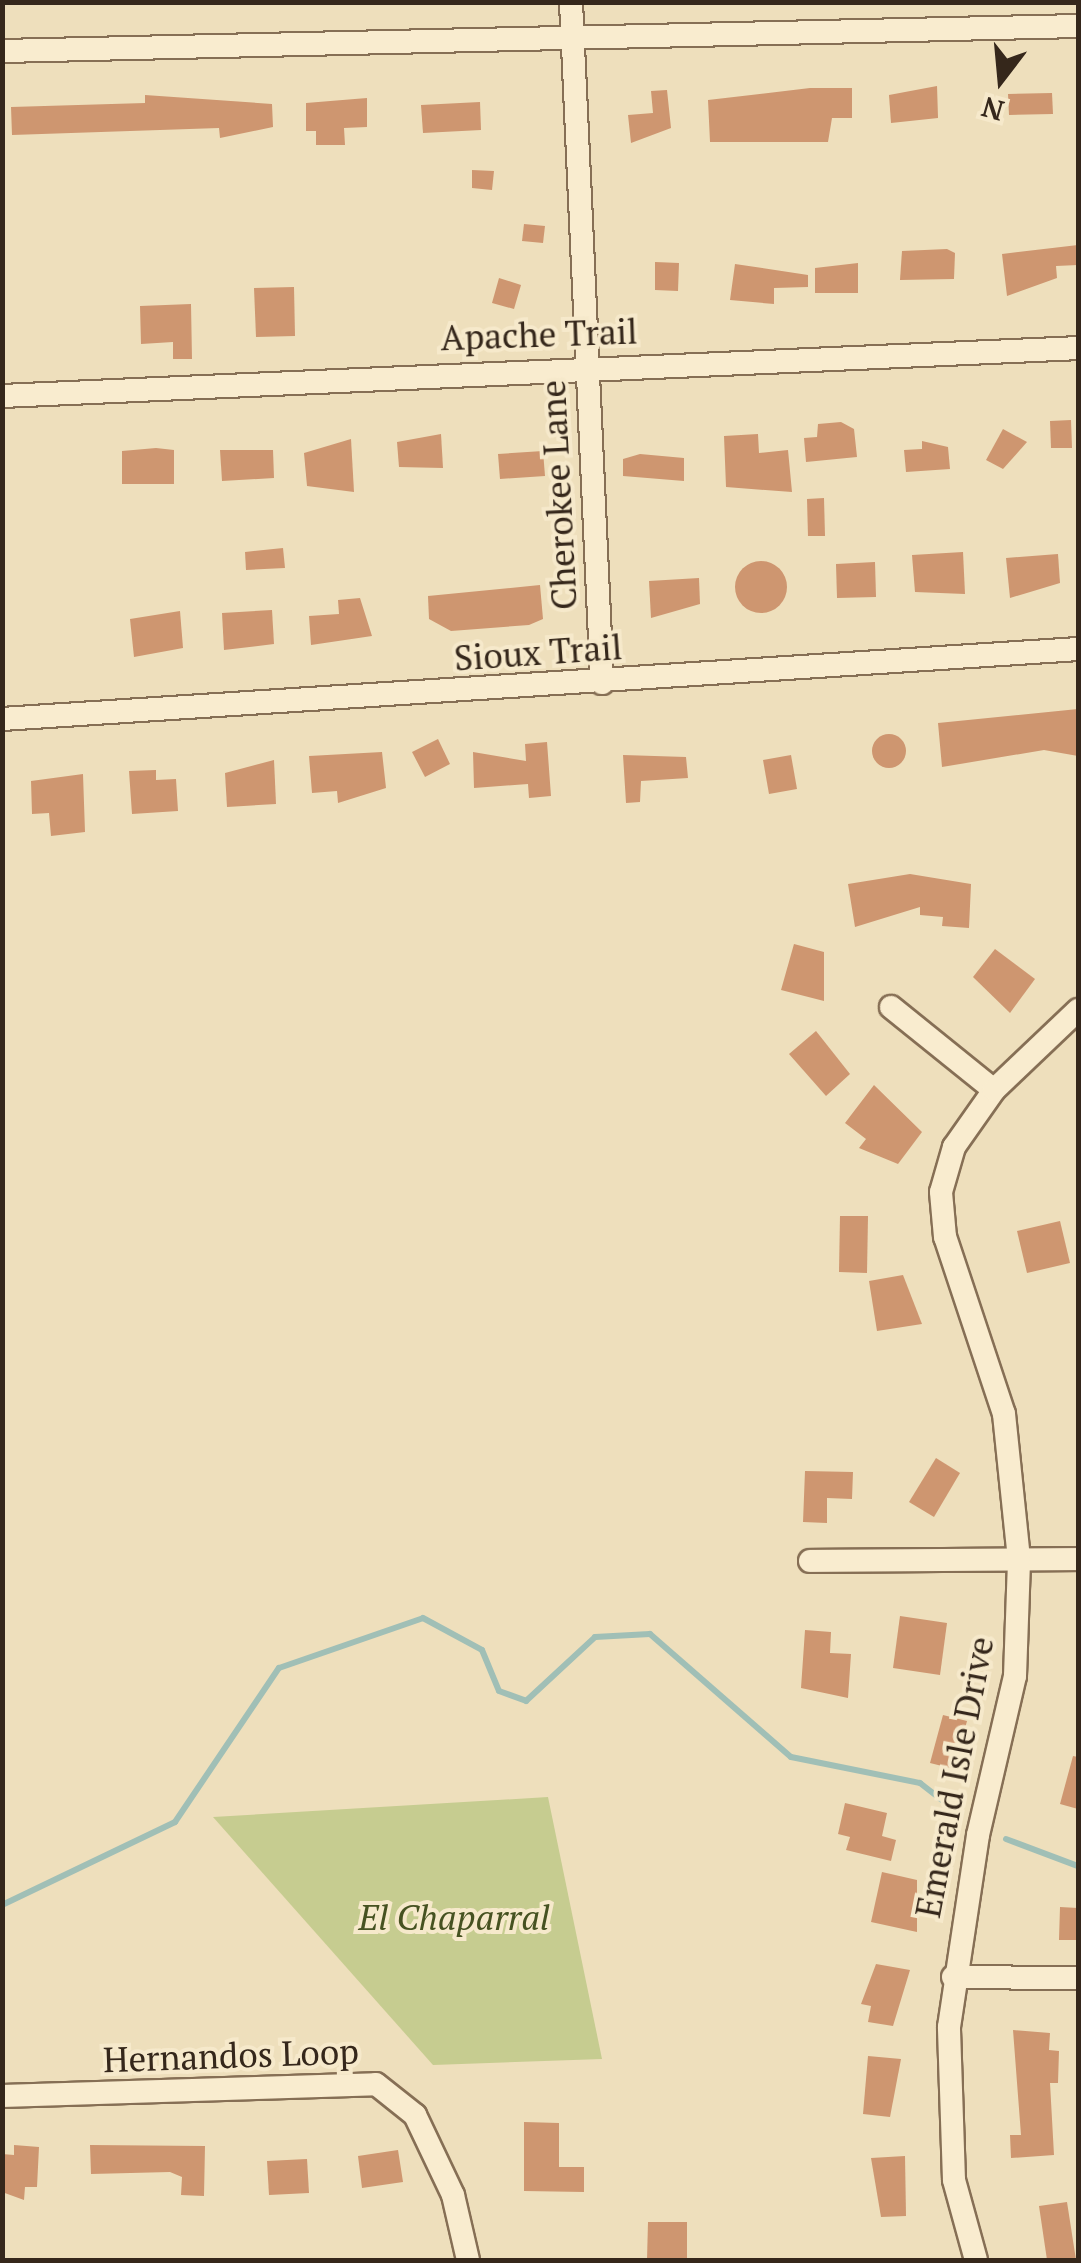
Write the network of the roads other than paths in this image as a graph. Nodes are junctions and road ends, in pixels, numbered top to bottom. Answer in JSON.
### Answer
{"nodes":[{"id":1,"x":571,"y":2,"type":"edge"},
{"id":2,"x":1078,"y":26,"type":"edge"},
{"id":3,"x":572,"y":36,"type":"junction"},
{"id":4,"x":2,"y":51,"type":"edge"},
{"id":5,"x":1078,"y":348,"type":"edge"},
{"id":6,"x":586,"y":368,"type":"junction"},
{"id":7,"x":2,"y":396,"type":"edge"},
{"id":8,"x":1078,"y":649,"type":"edge"},
{"id":9,"x":602,"y":683,"type":"junction"},
{"id":10,"x":2,"y":719,"type":"edge"},
{"id":11,"x":891,"y":1007,"type":"dead end"},
{"id":12,"x":1078,"y":1010,"type":"edge"},
{"id":13,"x":994,"y":1090,"type":"junction"},
{"id":14,"x":1019,"y":1559,"type":"junction"},
{"id":15,"x":1078,"y":1559,"type":"edge"},
{"id":16,"x":810,"y":1560,"type":"dead end"},
{"id":17,"x":954,"y":1977,"type":"junction"},
{"id":18,"x":1078,"y":1978,"type":"edge"},
{"id":19,"x":2,"y":2096,"type":"edge"},
{"id":20,"x":468,"y":2260,"type":"edge"},
{"id":21,"x":976,"y":2260,"type":"edge"}],
"edges":[{"from":1,"to":3,"type":"street","name":"Cherokee Lane"},
{"from":2,"to":3,"type":"street"},
{"from":3,"to":4,"type":"street"},
{"from":3,"to":6,"type":"street","name":"Cherokee Lane"},
{"from":5,"to":6,"type":"street","name":"Apache Trail"},
{"from":6,"to":7,"type":"street","name":"Apache Trail"},
{"from":6,"to":9,"type":"street","name":"Cherokee Lane"},
{"from":8,"to":9,"type":"street","name":"Sioux Trail"},
{"from":9,"to":10,"type":"street","name":"Sioux Trail"},
{"from":11,"to":13,"type":"street"},
{"from":12,"to":13,"type":"street","name":"Emerald Isle Drive"},
{"from":13,"to":14,"type":"street","name":"Emerald Isle Drive"},
{"from":14,"to":15,"type":"street"},
{"from":14,"to":16,"type":"street"},
{"from":14,"to":17,"type":"street","name":"Emerald Isle Drive"},
{"from":17,"to":18,"type":"street"},
{"from":17,"to":21,"type":"street","name":"Emerald Isle Drive"},
{"from":19,"to":20,"type":"street","name":"Hernandos Loop"}]}
